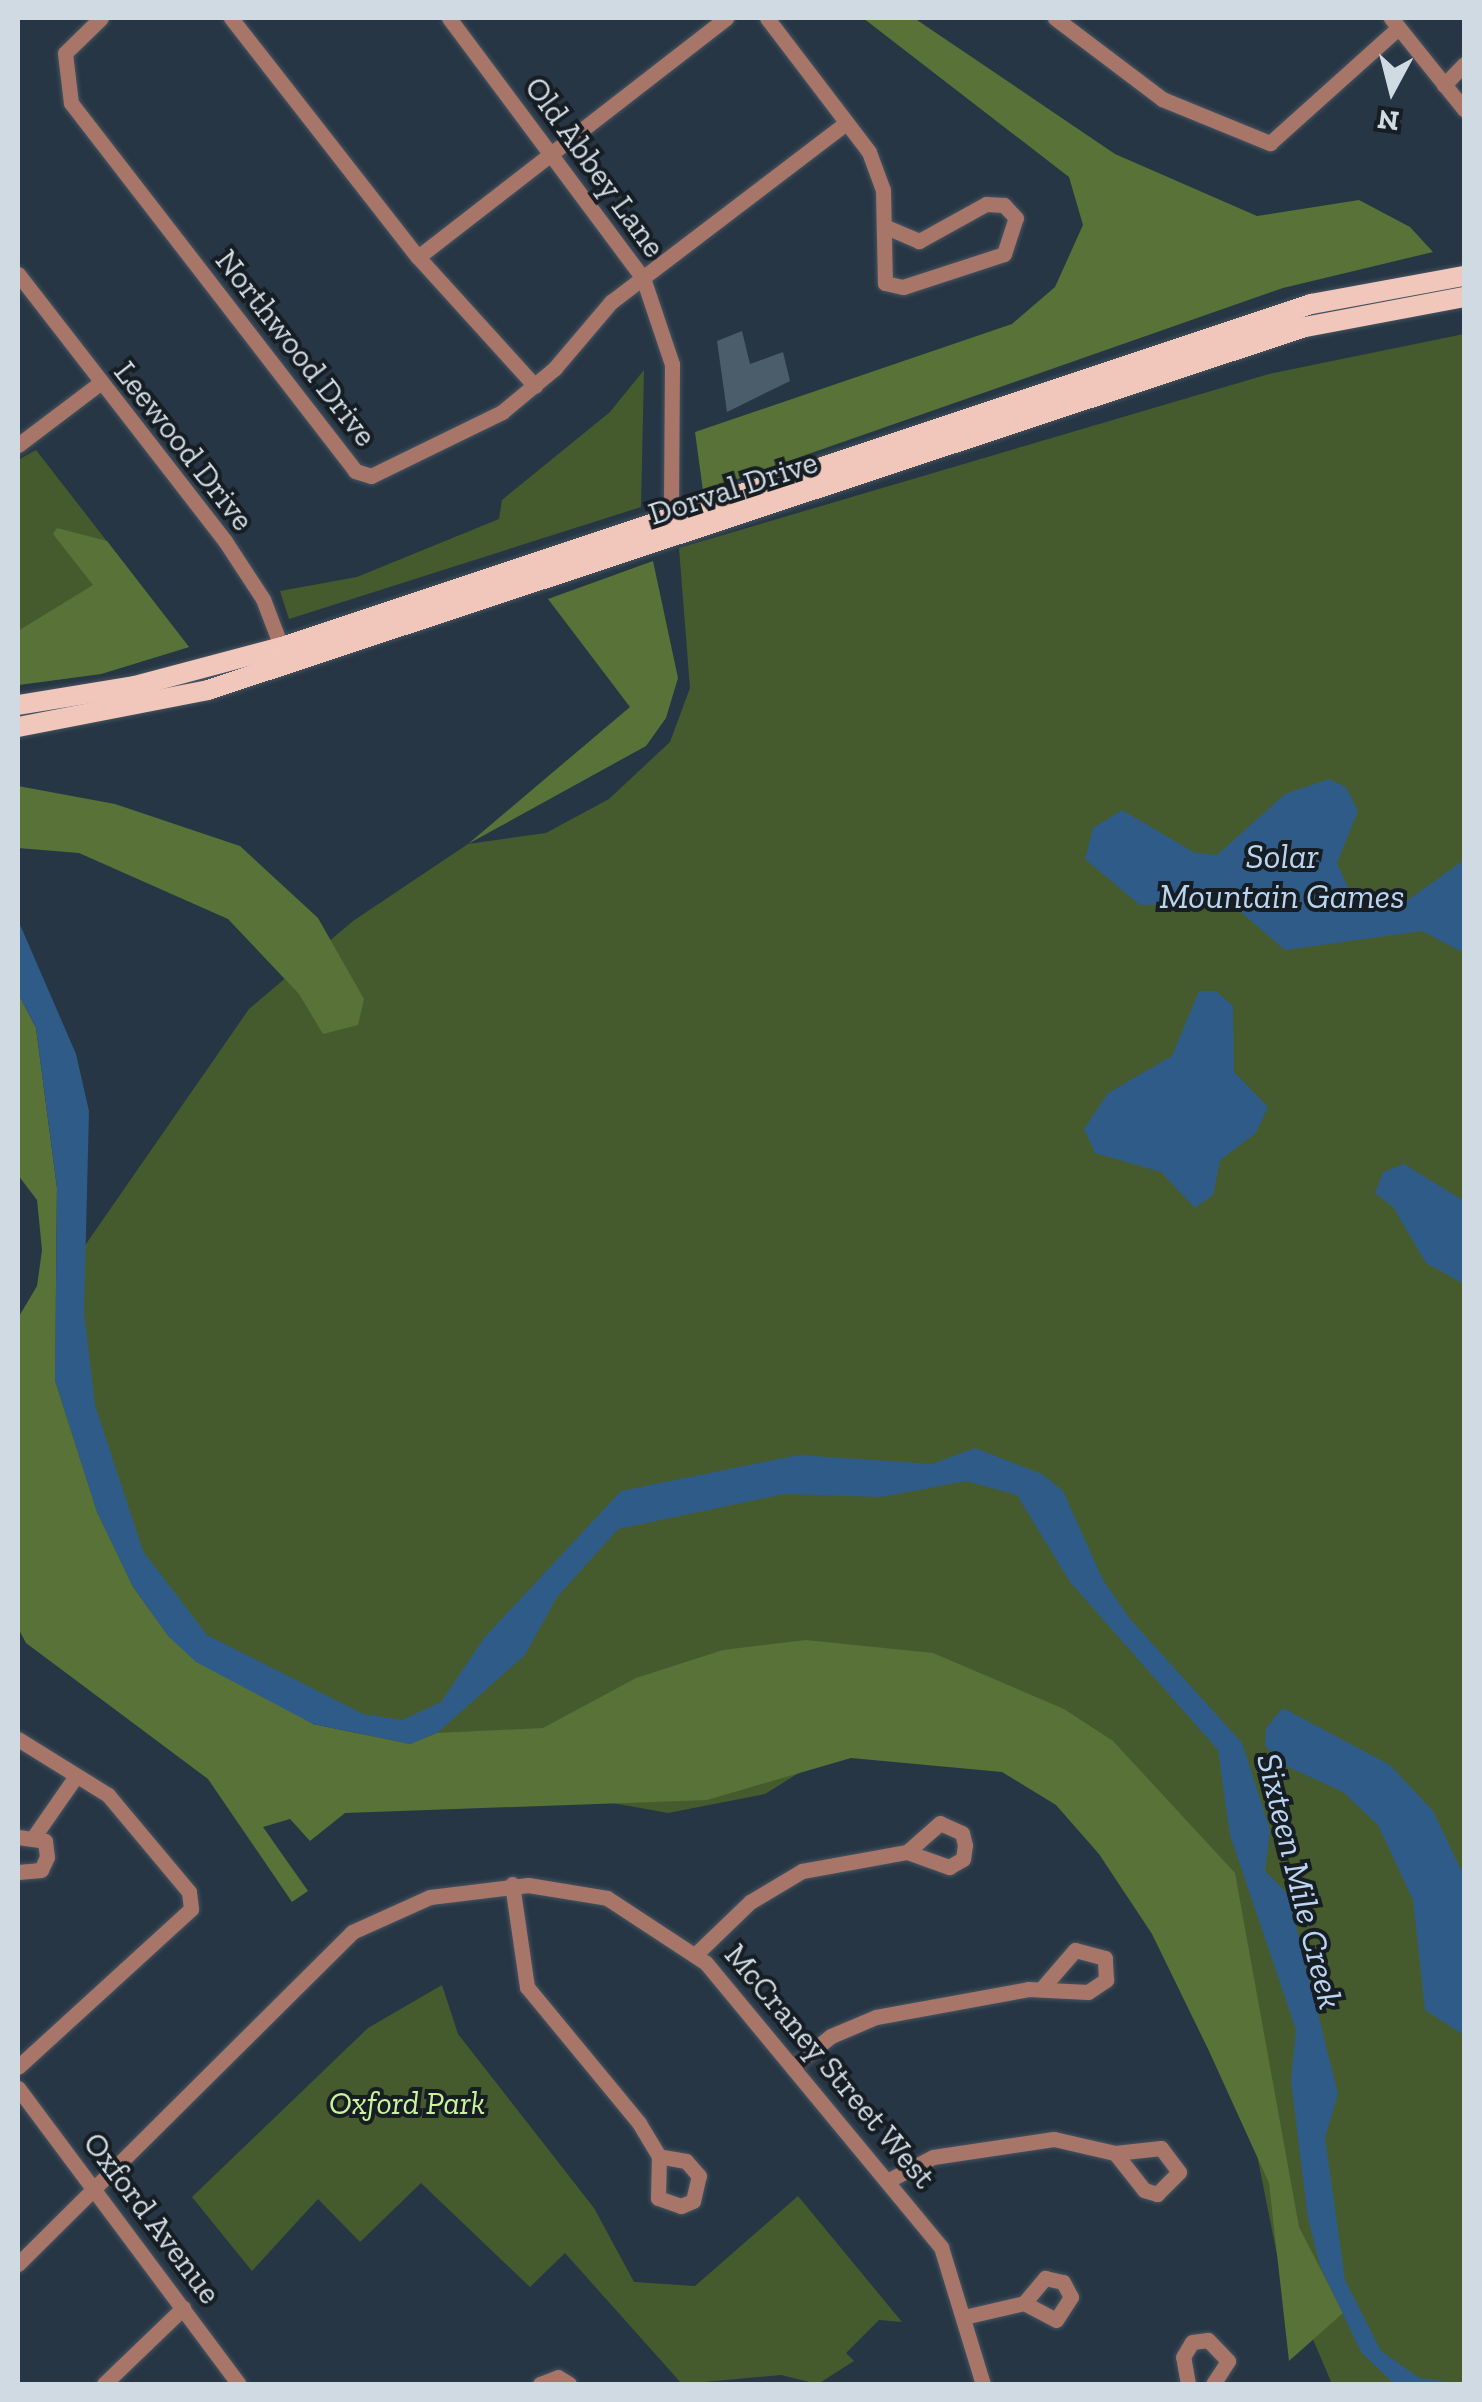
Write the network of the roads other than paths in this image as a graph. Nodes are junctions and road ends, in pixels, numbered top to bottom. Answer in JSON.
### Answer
{"nodes":[{"id":1,"x":102,"y":18,"type":"edge"},
{"id":2,"x":231,"y":18,"type":"edge"},
{"id":3,"x":449,"y":18,"type":"edge"},
{"id":4,"x":726,"y":18,"type":"edge"},
{"id":5,"x":767,"y":18,"type":"edge"},
{"id":6,"x":1055,"y":18,"type":"edge"},
{"id":7,"x":1394,"y":23,"type":"edge"},
{"id":8,"x":1464,"y":64,"type":"edge"},
{"id":9,"x":1444,"y":84,"type":"junction"},
{"id":10,"x":1464,"y":109,"type":"edge"},
{"id":11,"x":846,"y":123,"type":"junction"},
{"id":12,"x":556,"y":154,"type":"junction"},
{"id":13,"x":886,"y":227,"type":"junction"},
{"id":14,"x":418,"y":257,"type":"junction"},
{"id":15,"x":18,"y":274,"type":"edge"},
{"id":16,"x":1464,"y":276,"type":"edge"},
{"id":17,"x":643,"y":278,"type":"junction"},
{"id":18,"x":1464,"y":296,"type":"edge"},
{"id":19,"x":100,"y":383,"type":"junction"},
{"id":20,"x":535,"y":386,"type":"junction"},
{"id":21,"x":18,"y":444,"type":"edge"},
{"id":22,"x":671,"y":518,"type":"junction"},
{"id":23,"x":670,"y":541,"type":"junction"},
{"id":24,"x":285,"y":656,"type":"junction"},
{"id":25,"x":18,"y":706,"type":"edge"},
{"id":26,"x":18,"y":727,"type":"edge"},
{"id":27,"x":18,"y":1738,"type":"edge"},
{"id":28,"x":76,"y":1776,"type":"junction"},
{"id":29,"x":35,"y":1835,"type":"junction"},
{"id":30,"x":18,"y":1837,"type":"edge"},
{"id":31,"x":907,"y":1852,"type":"dead end"},
{"id":32,"x":18,"y":1872,"type":"edge"},
{"id":33,"x":512,"y":1884,"type":"junction"},
{"id":34,"x":697,"y":1953,"type":"junction"},
{"id":35,"x":1043,"y":1987,"type":"dead end"},
{"id":36,"x":793,"y":2066,"type":"junction"},
{"id":37,"x":18,"y":2067,"type":"edge"},
{"id":38,"x":18,"y":2088,"type":"edge"},
{"id":39,"x":1115,"y":2153,"type":"dead end"},
{"id":40,"x":658,"y":2156,"type":"dead end"},
{"id":41,"x":891,"y":2179,"type":"junction"},
{"id":42,"x":95,"y":2188,"type":"junction"},
{"id":43,"x":18,"y":2264,"type":"edge"},
{"id":44,"x":1024,"y":2303,"type":"dead end"},
{"id":45,"x":183,"y":2308,"type":"junction"},
{"id":46,"x":964,"y":2318,"type":"junction"},
{"id":47,"x":104,"y":2384,"type":"edge"},
{"id":48,"x":238,"y":2384,"type":"edge"},
{"id":49,"x":540,"y":2384,"type":"edge"},
{"id":50,"x":569,"y":2384,"type":"edge"},
{"id":51,"x":983,"y":2384,"type":"edge"},
{"id":52,"x":1188,"y":2384,"type":"edge"},
{"id":53,"x":1213,"y":2384,"type":"edge"}],
"edges":[{"from":1,"to":20,"type":"street","name":"Northwood Drive"},
{"from":2,"to":14,"type":"street"},
{"from":3,"to":12,"type":"street","name":"Old Abbey Lane"},
{"from":4,"to":12,"type":"street"},
{"from":5,"to":11,"type":"street"},
{"from":6,"to":7,"type":"street"},
{"from":7,"to":9,"type":"street"},
{"from":8,"to":9,"type":"street"},
{"from":9,"to":10,"type":"street"},
{"from":11,"to":13,"type":"street"},
{"from":11,"to":17,"type":"street","name":"Northwood Drive"},
{"from":12,"to":14,"type":"street"},
{"from":12,"to":17,"type":"street","name":"Old Abbey Lane"},
{"from":13,"to":13,"type":"street"},
{"from":14,"to":20,"type":"street"},
{"from":15,"to":19,"type":"street","name":"Leewood Drive"},
{"from":16,"to":22,"type":"main road","name":"Dorval Drive"},
{"from":17,"to":20,"type":"street","name":"Northwood Drive"},
{"from":17,"to":22,"type":"street","name":"Old Abbey Lane"},
{"from":18,"to":23,"type":"main road","name":"Dorval Drive"},
{"from":19,"to":21,"type":"street"},
{"from":19,"to":24,"type":"street","name":"Leewood Drive"},
{"from":22,"to":23,"type":"street","name":"Old Abbey Lane"},
{"from":22,"to":24,"type":"main road","name":"Dorval Drive"},
{"from":23,"to":24,"type":"main road","name":"Dorval Drive"},
{"from":24,"to":25,"type":"main road","name":"Dorval Drive"},
{"from":24,"to":26,"type":"main road","name":"Dorval Drive"},
{"from":27,"to":28,"type":"street"},
{"from":28,"to":29,"type":"street"},
{"from":28,"to":37,"type":"street"},
{"from":29,"to":30,"type":"street"},
{"from":29,"to":32,"type":"street"},
{"from":31,"to":34,"type":"street"},
{"from":33,"to":34,"type":"street","name":"McCraney Street West"},
{"from":33,"to":40,"type":"street"},
{"from":33,"to":42,"type":"street","name":"McCraney Street West"},
{"from":34,"to":36,"type":"street","name":"McCraney Street West"},
{"from":35,"to":36,"type":"street"},
{"from":36,"to":41,"type":"street","name":"McCraney Street West"},
{"from":38,"to":42,"type":"street","name":"Oxford Avenue"},
{"from":39,"to":41,"type":"street"},
{"from":41,"to":46,"type":"street","name":"McCraney Street West"},
{"from":42,"to":43,"type":"street","name":"McCraney Street West"},
{"from":42,"to":45,"type":"street","name":"Oxford Avenue"},
{"from":44,"to":46,"type":"street"},
{"from":45,"to":47,"type":"street"},
{"from":45,"to":48,"type":"street","name":"Oxford Avenue"},
{"from":46,"to":51,"type":"street","name":"McCraney Street West"},
{"from":49,"to":50,"type":"street"},
{"from":52,"to":53,"type":"street"}]}
